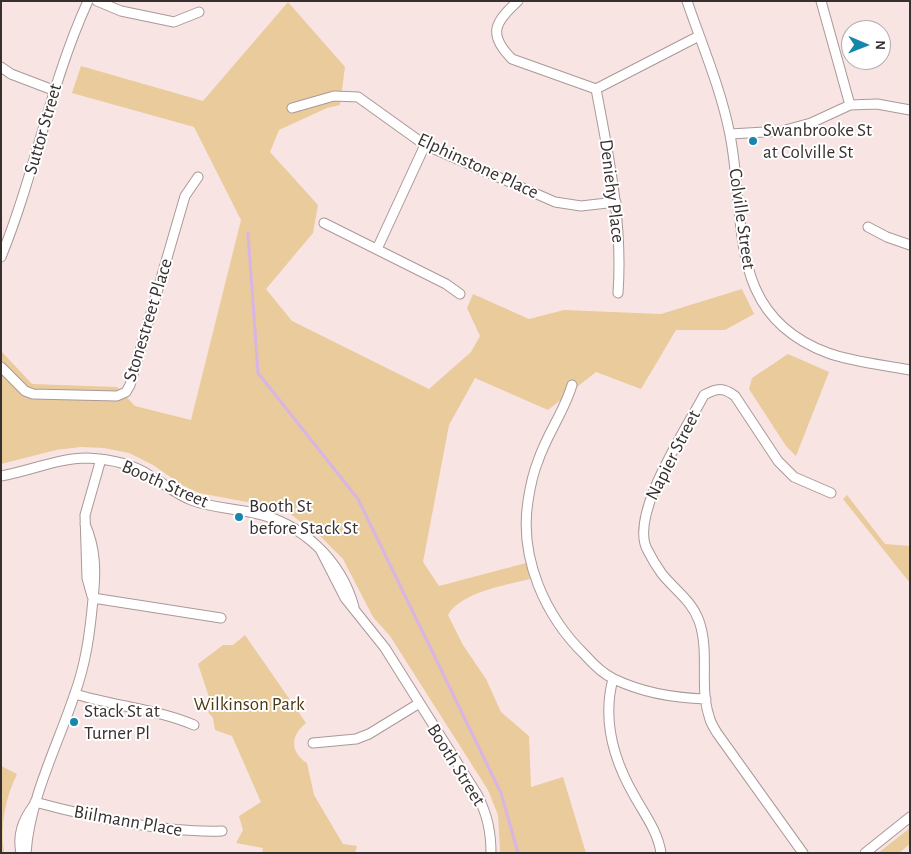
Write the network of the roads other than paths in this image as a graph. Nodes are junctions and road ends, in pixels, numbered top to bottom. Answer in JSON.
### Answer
{"nodes":[{"id":1,"x":88,"y":1,"type":"edge"},
{"id":2,"x":97,"y":1,"type":"edge"},
{"id":3,"x":518,"y":1,"type":"edge"},
{"id":4,"x":687,"y":1,"type":"edge"},
{"id":5,"x":821,"y":1,"type":"edge"},
{"id":6,"x":199,"y":12,"type":"dead end"},
{"id":7,"x":699,"y":36,"type":"junction"},
{"id":8,"x":1,"y":68,"type":"edge"},
{"id":9,"x":596,"y":89,"type":"junction"},
{"id":10,"x":53,"y":90,"type":"junction"},
{"id":11,"x":850,"y":105,"type":"junction"},
{"id":12,"x":292,"y":108,"type":"dead end"},
{"id":13,"x":910,"y":110,"type":"edge"},
{"id":14,"x":730,"y":134,"type":"junction"},
{"id":15,"x":425,"y":145,"type":"junction"},
{"id":16,"x":198,"y":177,"type":"dead end"},
{"id":17,"x":616,"y":202,"type":"junction"},
{"id":18,"x":324,"y":223,"type":"dead end"},
{"id":19,"x":868,"y":227,"type":"dead end"},
{"id":20,"x":910,"y":245,"type":"edge"},
{"id":21,"x":377,"y":249,"type":"junction"},
{"id":22,"x":1,"y":258,"type":"edge"},
{"id":23,"x":618,"y":293,"type":"dead end"},
{"id":24,"x":460,"y":294,"type":"dead end"},
{"id":25,"x":1,"y":367,"type":"edge"},
{"id":26,"x":910,"y":370,"type":"edge"},
{"id":27,"x":572,"y":385,"type":"dead end"},
{"id":28,"x":100,"y":459,"type":"junction"},
{"id":29,"x":1,"y":476,"type":"edge"},
{"id":30,"x":831,"y":493,"type":"dead end"},
{"id":31,"x":93,"y":598,"type":"junction"},
{"id":32,"x":221,"y":618,"type":"dead end"},
{"id":33,"x":613,"y":679,"type":"junction"},
{"id":34,"x":75,"y":694,"type":"junction"},
{"id":35,"x":706,"y":699,"type":"junction"},
{"id":36,"x":418,"y":704,"type":"junction"},
{"id":37,"x":194,"y":725,"type":"dead end"},
{"id":38,"x":314,"y":743,"type":"dead end"},
{"id":39,"x":35,"y":802,"type":"junction"},
{"id":40,"x":910,"y":817,"type":"edge"},
{"id":41,"x":222,"y":831,"type":"dead end"},
{"id":42,"x":21,"y":853,"type":"edge"},
{"id":43,"x":26,"y":853,"type":"edge"},
{"id":44,"x":490,"y":853,"type":"edge"},
{"id":45,"x":661,"y":853,"type":"edge"},
{"id":46,"x":804,"y":853,"type":"edge"},
{"id":47,"x":865,"y":853,"type":"edge"}],
"edges":[{"from":1,"to":10,"type":"street","name":"Suttor Street"},
{"from":2,"to":6,"type":"street"},
{"from":3,"to":9,"type":"street"},
{"from":4,"to":7,"type":"street","name":"Colville Street"},
{"from":5,"to":11,"type":"street"},
{"from":7,"to":9,"type":"street"},
{"from":7,"to":14,"type":"street","name":"Colville Street"},
{"from":8,"to":10,"type":"street"},
{"from":9,"to":17,"type":"street","name":"Deniehy Place"},
{"from":10,"to":22,"type":"street","name":"Suttor Street"},
{"from":11,"to":13,"type":"street"},
{"from":11,"to":14,"type":"street"},
{"from":12,"to":15,"type":"street","name":"Elphinstone Place"},
{"from":14,"to":26,"type":"street","name":"Colville Street"},
{"from":15,"to":17,"type":"street","name":"Elphinstone Place"},
{"from":15,"to":21,"type":"street"},
{"from":16,"to":25,"type":"street","name":"Stonestreet Place"},
{"from":17,"to":23,"type":"street","name":"Deniehy Place"},
{"from":18,"to":21,"type":"street"},
{"from":19,"to":20,"type":"street"},
{"from":21,"to":24,"type":"street"},
{"from":27,"to":33,"type":"street"},
{"from":28,"to":29,"type":"street","name":"Booth Street"},
{"from":28,"to":31,"type":"street"},
{"from":28,"to":36,"type":"street","name":"Booth Street"},
{"from":30,"to":35,"type":"street","name":"Napier Street"},
{"from":31,"to":32,"type":"street"},
{"from":31,"to":34,"type":"street"},
{"from":33,"to":35,"type":"street"},
{"from":33,"to":45,"type":"street"},
{"from":34,"to":37,"type":"street"},
{"from":34,"to":39,"type":"street"},
{"from":35,"to":46,"type":"street","name":"Napier Street"},
{"from":36,"to":38,"type":"street"},
{"from":36,"to":44,"type":"street","name":"Booth Street"},
{"from":39,"to":41,"type":"street","name":"Biilmann Place"},
{"from":39,"to":42,"type":"street"},
{"from":39,"to":43,"type":"street"},
{"from":40,"to":47,"type":"street"}]}
